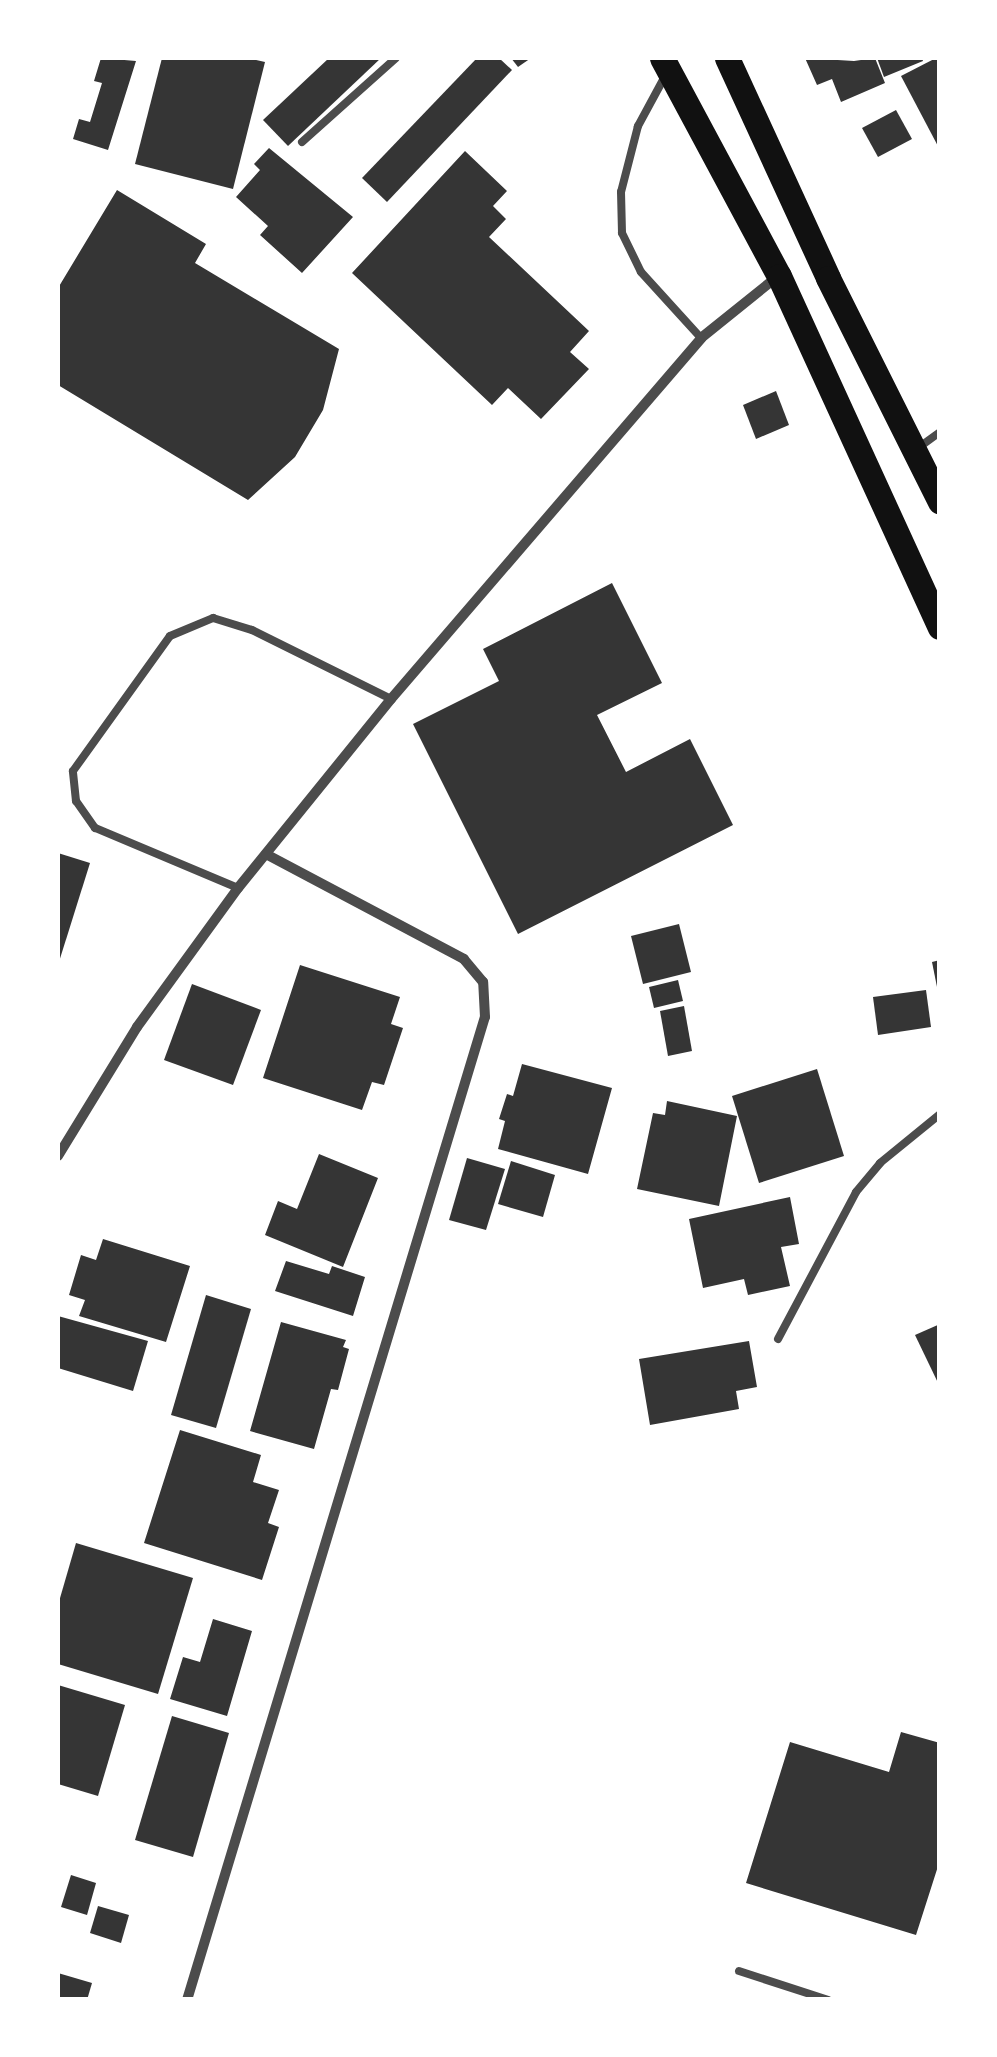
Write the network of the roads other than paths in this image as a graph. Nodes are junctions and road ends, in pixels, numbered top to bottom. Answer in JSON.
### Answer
{"nodes":[{"id":1,"x":396,"y":58,"type":"edge"},
{"id":2,"x":728,"y":58,"type":"edge"},
{"id":3,"x":665,"y":63,"type":"edge"},
{"id":4,"x":302,"y":142,"type":"dead end"},
{"id":5,"x":779,"y":276,"type":"junction"},
{"id":6,"x":701,"y":338,"type":"junction"},
{"id":7,"x":940,"y":432,"type":"edge"},
{"id":8,"x":914,"y":450,"type":"junction"},
{"id":9,"x":940,"y":502,"type":"edge"},
{"id":10,"x":940,"y":627,"type":"edge"},
{"id":11,"x":391,"y":699,"type":"junction"},
{"id":12,"x":266,"y":854,"type":"junction"},
{"id":13,"x":238,"y":888,"type":"junction"},
{"id":14,"x":940,"y":1114,"type":"edge"},
{"id":15,"x":58,"y":1156,"type":"edge"},
{"id":16,"x":778,"y":1338,"type":"dead end"},
{"id":17,"x":739,"y":1971,"type":"dead end"},
{"id":18,"x":187,"y":2000,"type":"edge"},
{"id":19,"x":828,"y":2000,"type":"edge"}],
"edges":[{"from":1,"to":4,"type":"lane"},
{"from":2,"to":8,"type":"main road"},
{"from":3,"to":5,"type":"main road"},
{"from":3,"to":6,"type":"lane"},
{"from":5,"to":6,"type":"street"},
{"from":5,"to":10,"type":"main road"},
{"from":6,"to":11,"type":"street"},
{"from":7,"to":8,"type":"lane"},
{"from":8,"to":9,"type":"main road"},
{"from":11,"to":12,"type":"street"},
{"from":11,"to":13,"type":"lane"},
{"from":12,"to":13,"type":"street"},
{"from":12,"to":18,"type":"street"},
{"from":13,"to":15,"type":"street"},
{"from":14,"to":16,"type":"lane"},
{"from":17,"to":19,"type":"lane"}]}
